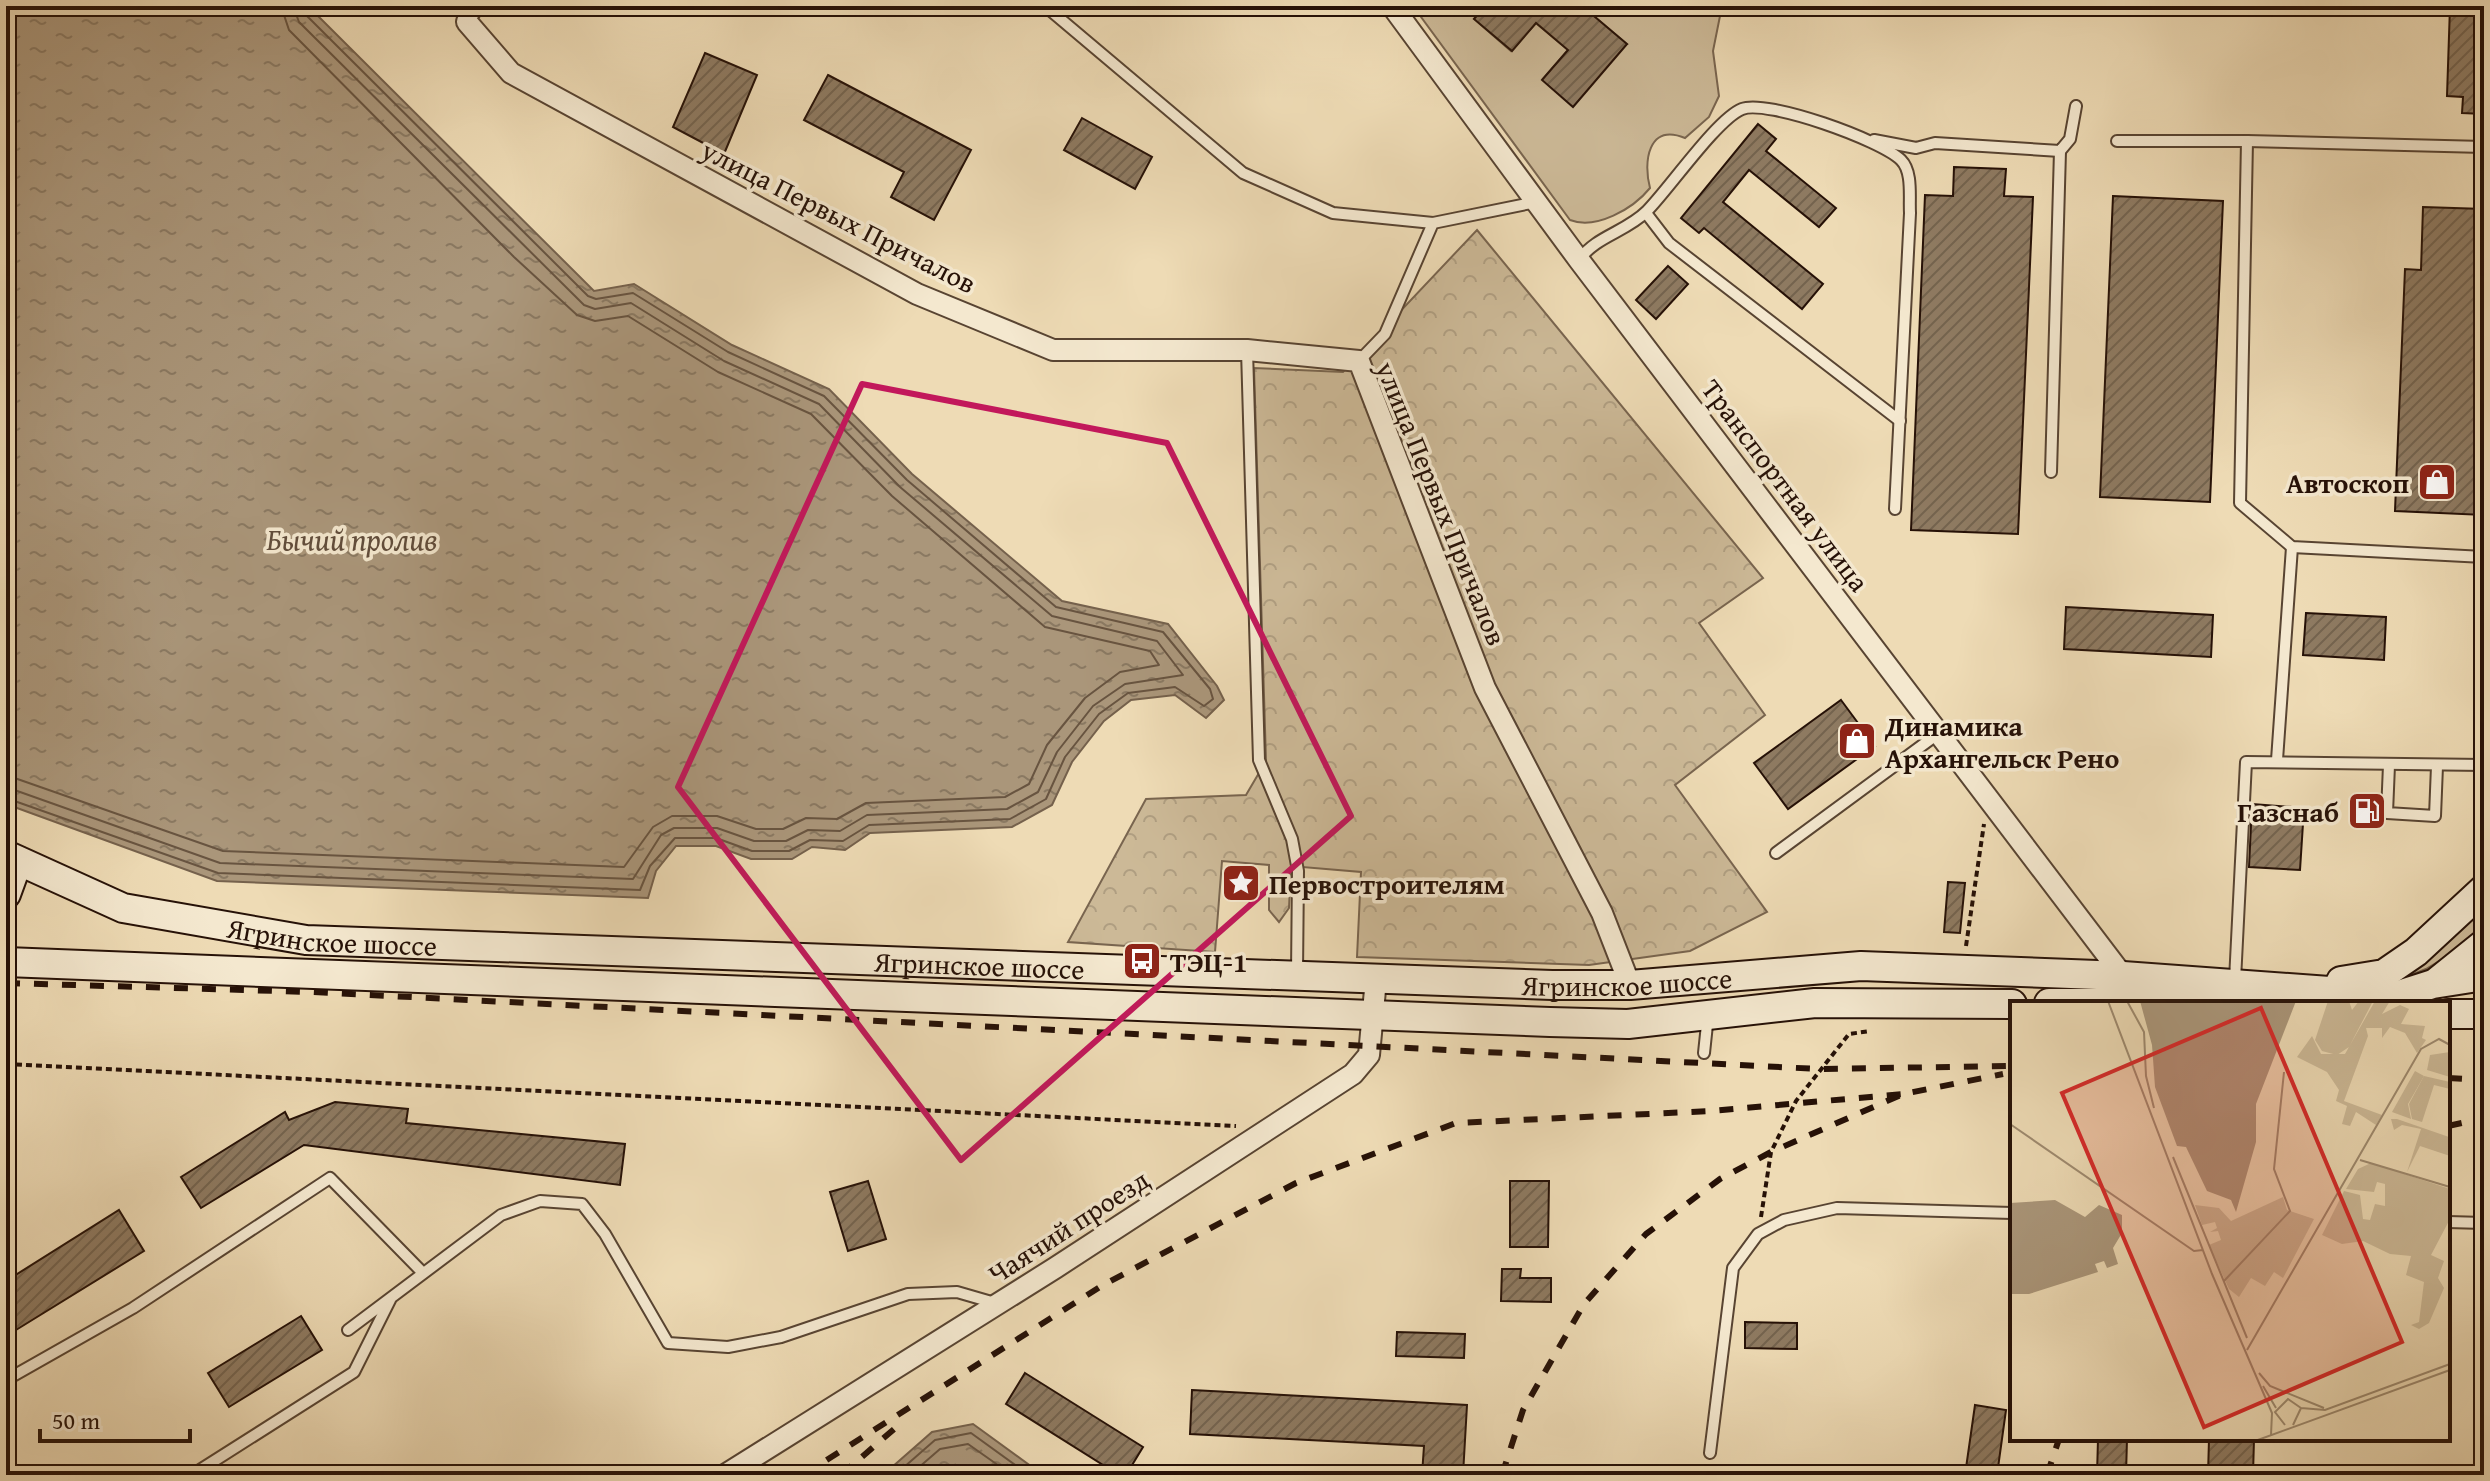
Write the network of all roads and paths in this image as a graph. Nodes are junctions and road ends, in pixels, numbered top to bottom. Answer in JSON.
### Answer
{"nodes":[{"id":1,"x":481,"y":6,"type":"edge"},
{"id":2,"x":1045,"y":6,"type":"edge"},
{"id":3,"x":1392,"y":6,"type":"edge"},
{"id":4,"x":462,"y":14,"type":"edge"},
{"id":5,"x":2076,"y":106,"type":"dead end"},
{"id":6,"x":1856,"y":136,"type":"junction"},
{"id":7,"x":2117,"y":141,"type":"dead end"},
{"id":8,"x":2247,"y":141,"type":"junction"},
{"id":9,"x":2484,"y":147,"type":"edge"},
{"id":10,"x":2060,"y":151,"type":"junction"},
{"id":11,"x":1538,"y":202,"type":"junction"},
{"id":12,"x":1646,"y":213,"type":"junction"},
{"id":13,"x":1433,"y":223,"type":"junction"},
{"id":14,"x":1579,"y":260,"type":"junction"},
{"id":15,"x":1247,"y":350,"type":"junction"},
{"id":16,"x":1359,"y":361,"type":"junction"},
{"id":17,"x":1900,"y":421,"type":"junction"},
{"id":18,"x":2051,"y":472,"type":"dead end"},
{"id":19,"x":1895,"y":509,"type":"dead end"},
{"id":20,"x":2292,"y":547,"type":"junction"},
{"id":21,"x":2484,"y":557,"type":"edge"},
{"id":22,"x":1939,"y":733,"type":"junction"},
{"id":23,"x":2277,"y":760,"type":"junction"},
{"id":24,"x":2389,"y":765,"type":"junction"},
{"id":25,"x":2484,"y":765,"type":"edge"},
{"id":26,"x":2437,"y":766,"type":"junction"},
{"id":27,"x":1988,"y":796,"type":"junction"},
{"id":28,"x":1776,"y":853,"type":"dead end"},
{"id":29,"x":12,"y":858,"type":"edge"},
{"id":30,"x":2484,"y":889,"type":"edge"},
{"id":31,"x":6,"y":894,"type":"edge"},
{"id":32,"x":2484,"y":944,"type":"edge"},
{"id":33,"x":1965,"y":950,"type":"dead end"},
{"id":34,"x":6,"y":962,"type":"edge"},
{"id":35,"x":1297,"y":976,"type":"junction"},
{"id":36,"x":2484,"y":976,"type":"edge"},
{"id":37,"x":1376,"y":979,"type":"junction"},
{"id":38,"x":2433,"y":984,"type":"junction"},
{"id":39,"x":1630,"y":985,"type":"junction"},
{"id":40,"x":2123,"y":988,"type":"edge"},
{"id":41,"x":2303,"y":988,"type":"junction"},
{"id":42,"x":2237,"y":996,"type":"edge"},
{"id":43,"x":2386,"y":999,"type":"edge"},
{"id":44,"x":2059,"y":1001,"type":"edge"},
{"id":45,"x":2010,"y":1004,"type":"edge"},
{"id":46,"x":2450,"y":1014,"type":"edge"},
{"id":47,"x":2484,"y":1014,"type":"edge"},
{"id":48,"x":1373,"y":1015,"type":"junction"},
{"id":49,"x":1708,"y":1015,"type":"junction"},
{"id":50,"x":1870,"y":1031,"type":"dead end"},
{"id":51,"x":1704,"y":1053,"type":"dead end"},
{"id":52,"x":6,"y":1064,"type":"edge"},
{"id":53,"x":1270,"y":1128,"type":"junction"},
{"id":54,"x":2010,"y":1213,"type":"edge"},
{"id":55,"x":2450,"y":1222,"type":"edge"},
{"id":56,"x":2484,"y":1223,"type":"edge"},
{"id":57,"x":1758,"y":1234,"type":"junction"},
{"id":58,"x":423,"y":1273,"type":"junction"},
{"id":59,"x":391,"y":1298,"type":"junction"},
{"id":60,"x":997,"y":1304,"type":"junction"},
{"id":61,"x":348,"y":1330,"type":"dead end"},
{"id":62,"x":6,"y":1380,"type":"edge"},
{"id":63,"x":1710,"y":1453,"type":"dead end"},
{"id":64,"x":192,"y":1475,"type":"edge"},
{"id":65,"x":725,"y":1475,"type":"edge"}],
"edges":[{"from":1,"to":4,"type":"lane"},
{"from":2,"to":13,"type":"lane"},
{"from":3,"to":11,"type":"street","name":"Транспортная улица"},
{"from":4,"to":15,"type":"street","name":"улица Первых Причалов"},
{"from":5,"to":10,"type":"lane"},
{"from":6,"to":10,"type":"lane"},
{"from":6,"to":12,"type":"lane"},
{"from":6,"to":17,"type":"lane"},
{"from":7,"to":8,"type":"lane"},
{"from":8,"to":9,"type":"lane"},
{"from":8,"to":20,"type":"lane"},
{"from":10,"to":18,"type":"lane"},
{"from":11,"to":13,"type":"lane"},
{"from":11,"to":14,"type":"street","name":"Транспортная улица"},
{"from":12,"to":14,"type":"lane"},
{"from":12,"to":17,"type":"lane"},
{"from":13,"to":16,"type":"lane"},
{"from":14,"to":22,"type":"street","name":"Транспортная улица"},
{"from":15,"to":16,"type":"street","name":"улица Первых Причалов"},
{"from":15,"to":35,"type":"lane"},
{"from":16,"to":39,"type":"street","name":"улица Первых Причалов"},
{"from":17,"to":19,"type":"lane"},
{"from":20,"to":21,"type":"lane"},
{"from":20,"to":23,"type":"lane"},
{"from":22,"to":27,"type":"street","name":"Транспортная улица"},
{"from":22,"to":28,"type":"lane"},
{"from":23,"to":24,"type":"lane"},
{"from":23,"to":42,"type":"lane"},
{"from":24,"to":26,"type":"lane"},
{"from":24,"to":26,"type":"lane"},
{"from":25,"to":26,"type":"lane"},
{"from":27,"to":33,"type":"path"},
{"from":27,"to":40,"type":"street","name":"Транспортная улица"},
{"from":29,"to":31,"type":"main road"},
{"from":29,"to":35,"type":"main road","name":"Ягринское шоссе"},
{"from":30,"to":41,"type":"main road"},
{"from":32,"to":38,"type":"main road"},
{"from":34,"to":48,"type":"main road","name":"Ягринское шоссе"},
{"from":35,"to":37,"type":"main road","name":"Ягринское шоссе"},
{"from":36,"to":38,"type":"main road"},
{"from":37,"to":39,"type":"main road","name":"Ягринское шоссе"},
{"from":37,"to":48,"type":"street","name":"Чаячий проезд"},
{"from":38,"to":43,"type":"main road"},
{"from":39,"to":40,"type":"main road","name":"Ягринское шоссе"},
{"from":40,"to":42,"type":"main road","name":"Ягринское шоссе"},
{"from":40,"to":44,"type":"main road","name":"Ягринское шоссе"},
{"from":41,"to":42,"type":"main road","name":"Ягринское шоссе"},
{"from":41,"to":43,"type":"main road"},
{"from":45,"to":49,"type":"main road","name":"Ягринское шоссе"},
{"from":46,"to":47,"type":"main road"},
{"from":48,"to":49,"type":"main road","name":"Ягринское шоссе"},
{"from":48,"to":53,"type":"street","name":"Чаячий проезд"},
{"from":49,"to":51,"type":"lane"},
{"from":50,"to":57,"type":"path"},
{"from":52,"to":53,"type":"path"},
{"from":53,"to":60,"type":"street","name":"Чаячий проезд"},
{"from":54,"to":57,"type":"lane"},
{"from":55,"to":56,"type":"lane"},
{"from":57,"to":63,"type":"lane"},
{"from":58,"to":59,"type":"lane"},
{"from":58,"to":60,"type":"lane"},
{"from":58,"to":62,"type":"lane"},
{"from":59,"to":61,"type":"lane"},
{"from":59,"to":64,"type":"lane"},
{"from":60,"to":65,"type":"street","name":"Чаячий проезд"}]}
